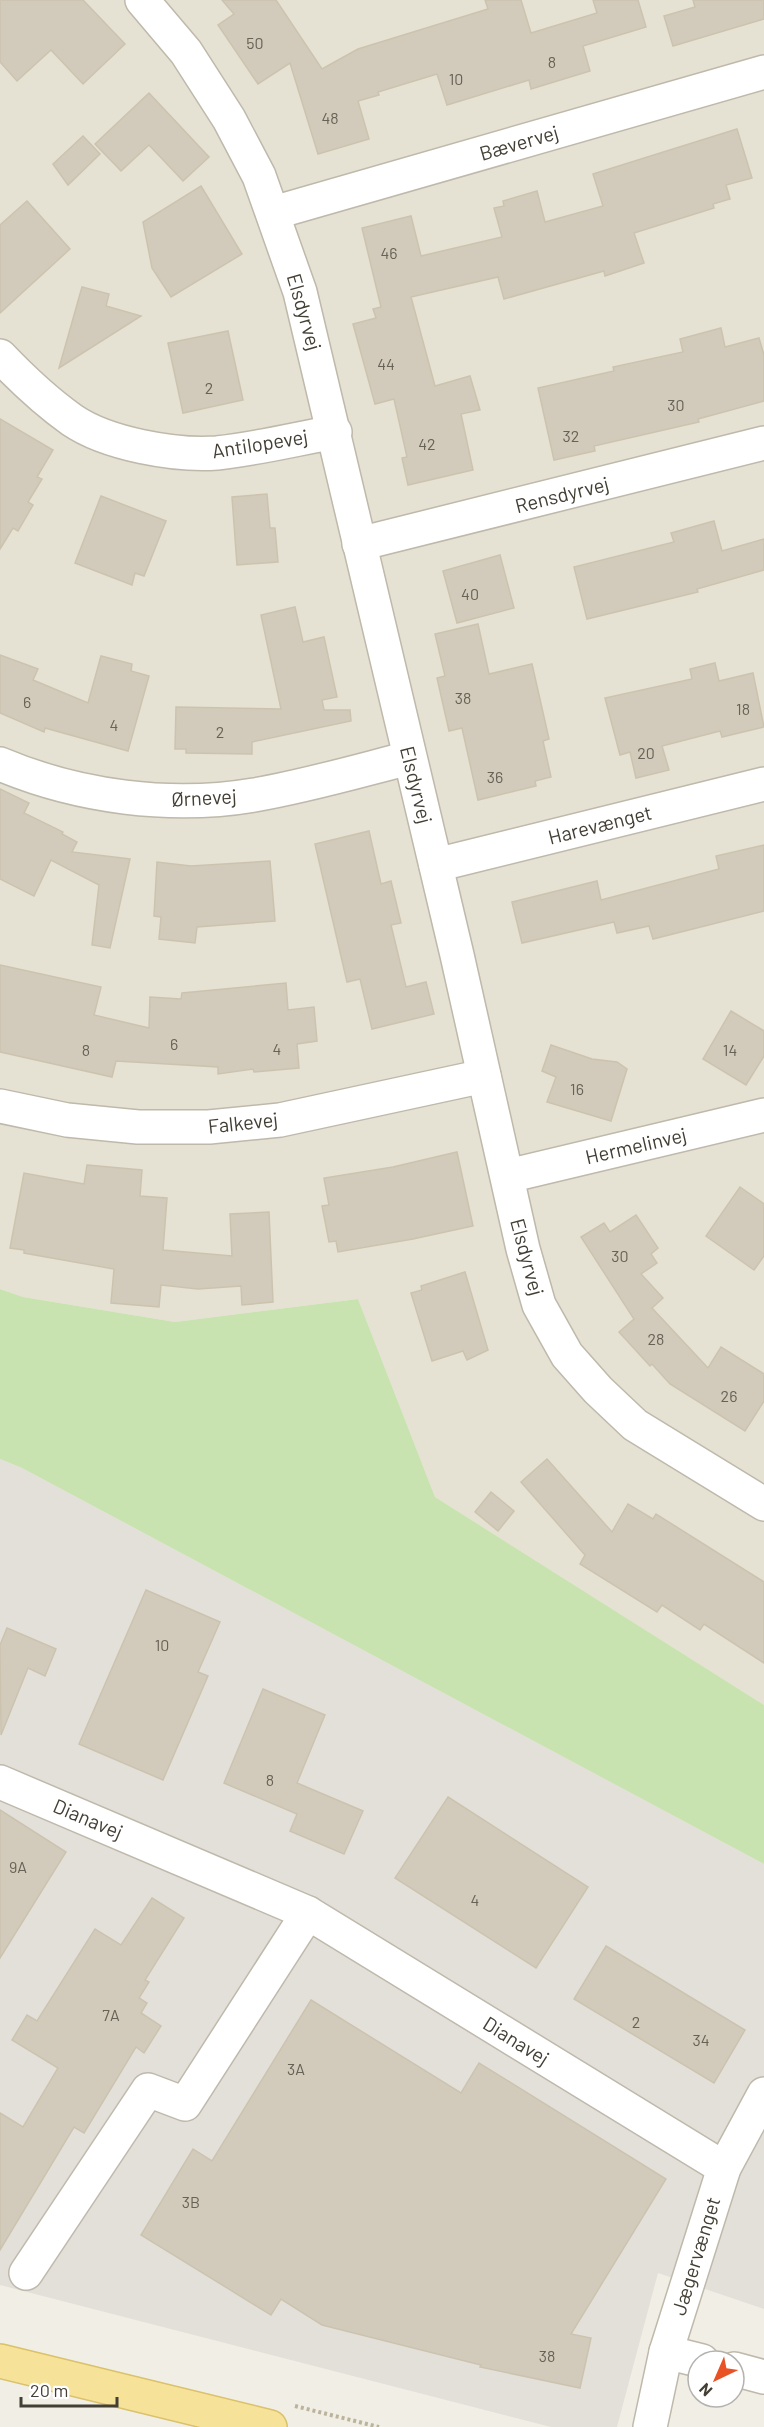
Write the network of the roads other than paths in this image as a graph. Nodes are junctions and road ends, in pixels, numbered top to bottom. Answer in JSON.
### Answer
{"nodes":[{"id":1,"x":142,"y":0,"type":"edge"},
{"id":2,"x":764,"y":72,"type":"edge"},
{"id":3,"x":273,"y":213,"type":"junction"},
{"id":4,"x":0,"y":356,"type":"edge"},
{"id":5,"x":334,"y":432,"type":"junction"},
{"id":6,"x":764,"y":444,"type":"edge"},
{"id":7,"x":359,"y":543,"type":"junction"},
{"id":8,"x":409,"y":758,"type":"junction"},
{"id":9,"x":0,"y":764,"type":"edge"},
{"id":10,"x":764,"y":784,"type":"edge"},
{"id":11,"x":436,"y":865,"type":"junction"},
{"id":12,"x":484,"y":1076,"type":"junction"},
{"id":13,"x":0,"y":1106,"type":"edge"},
{"id":14,"x":764,"y":1115,"type":"edge"},
{"id":15,"x":508,"y":1176,"type":"junction"},
{"id":16,"x":764,"y":1504,"type":"edge"},
{"id":17,"x":0,"y":1782,"type":"edge"},
{"id":18,"x":308,"y":1913,"type":"junction"},
{"id":19,"x":764,"y":2094,"type":"edge"},
{"id":20,"x":754,"y":2136,"type":"edge"},
{"id":21,"x":724,"y":2168,"type":"junction"},
{"id":22,"x":26,"y":2273,"type":"dead end"},
{"id":23,"x":666,"y":2352,"type":"junction"},
{"id":24,"x":686,"y":2357,"type":"edge"},
{"id":25,"x":0,"y":2361,"type":"edge"},
{"id":26,"x":746,"y":2372,"type":"edge"},
{"id":27,"x":764,"y":2377,"type":"edge"},
{"id":28,"x":270,"y":2427,"type":"edge"},
{"id":29,"x":650,"y":2427,"type":"edge"}],
"edges":[{"from":1,"to":3,"type":"street","name":"Elsdyrvej"},
{"from":2,"to":3,"type":"street","name":"Bævervej"},
{"from":3,"to":5,"type":"street","name":"Elsdyrvej"},
{"from":4,"to":5,"type":"street","name":"Antilopevej"},
{"from":5,"to":7,"type":"street","name":"Elsdyrvej"},
{"from":6,"to":7,"type":"street","name":"Rensdyrvej"},
{"from":7,"to":8,"type":"street","name":"Elsdyrvej"},
{"from":8,"to":9,"type":"street","name":"Ørnevej"},
{"from":8,"to":11,"type":"street","name":"Elsdyrvej"},
{"from":10,"to":11,"type":"street","name":"Harevænget"},
{"from":11,"to":12,"type":"street","name":"Elsdyrvej"},
{"from":12,"to":13,"type":"street","name":"Falkevej"},
{"from":12,"to":15,"type":"street","name":"Elsdyrvej"},
{"from":14,"to":15,"type":"street","name":"Hermelinvej"},
{"from":15,"to":16,"type":"street","name":"Elsdyrvej"},
{"from":17,"to":18,"type":"street","name":"Dianavej"},
{"from":18,"to":21,"type":"street","name":"Dianavej"},
{"from":18,"to":22,"type":"street"},
{"from":19,"to":20,"type":"street","name":"Jægervænget"},
{"from":20,"to":21,"type":"street","name":"Jægervænget"},
{"from":21,"to":23,"type":"street","name":"Jægervænget"},
{"from":23,"to":24,"type":"street"},
{"from":23,"to":29,"type":"street","name":"Jægervænget"},
{"from":25,"to":28,"type":"main road"},
{"from":26,"to":27,"type":"street"}]}
